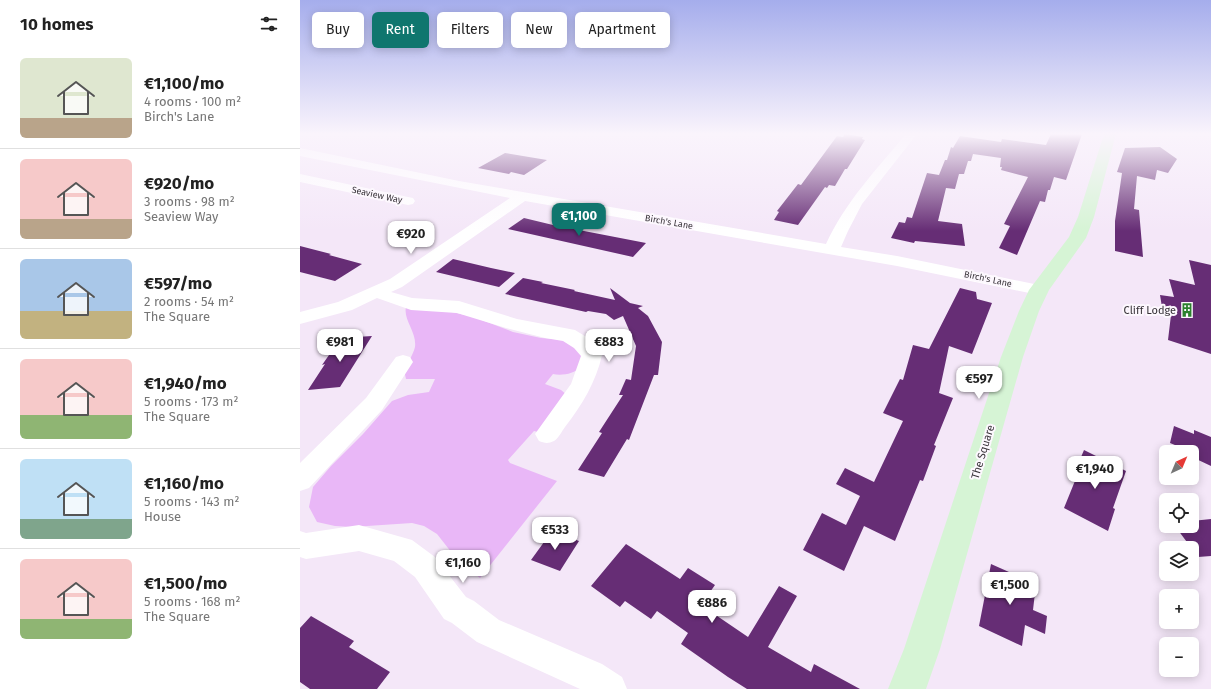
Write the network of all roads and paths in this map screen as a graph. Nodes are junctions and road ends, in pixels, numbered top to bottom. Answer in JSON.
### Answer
{"nodes":[{"id":1,"x":368,"y":166,"type":"edge"},
{"id":2,"x":886,"y":166,"type":"edge"},
{"id":3,"x":1101,"y":166,"type":"edge"},
{"id":4,"x":300,"y":178,"type":"edge"},
{"id":5,"x":523,"y":196,"type":"junction"},
{"id":6,"x":408,"y":201,"type":"dead end"},
{"id":7,"x":832,"y":250,"type":"junction"},
{"id":8,"x":1039,"y":290,"type":"junction"},
{"id":9,"x":378,"y":292,"type":"junction"},
{"id":10,"x":300,"y":318,"type":"edge"},
{"id":11,"x":403,"y":362,"type":"dead end"},
{"id":12,"x":547,"y":434,"type":"dead end"},
{"id":13,"x":300,"y":480,"type":"edge"},
{"id":14,"x":300,"y":544,"type":"edge"},
{"id":15,"x":610,"y":689,"type":"edge"},
{"id":16,"x":907,"y":689,"type":"edge"}],
"edges":[{"from":1,"to":5,"type":"street","name":"Birch's Lane"},
{"from":2,"to":7,"type":"street"},
{"from":3,"to":8,"type":"main road","name":"The Square"},
{"from":4,"to":6,"type":"street","name":"Seaview Way"},
{"from":5,"to":7,"type":"street","name":"Birch's Lane"},
{"from":5,"to":9,"type":"street"},
{"from":7,"to":8,"type":"street","name":"Birch's Lane"},
{"from":8,"to":16,"type":"main road","name":"The Square"},
{"from":9,"to":10,"type":"street"},
{"from":9,"to":12,"type":"street"},
{"from":11,"to":13,"type":"street"},
{"from":14,"to":15,"type":"street"}]}
